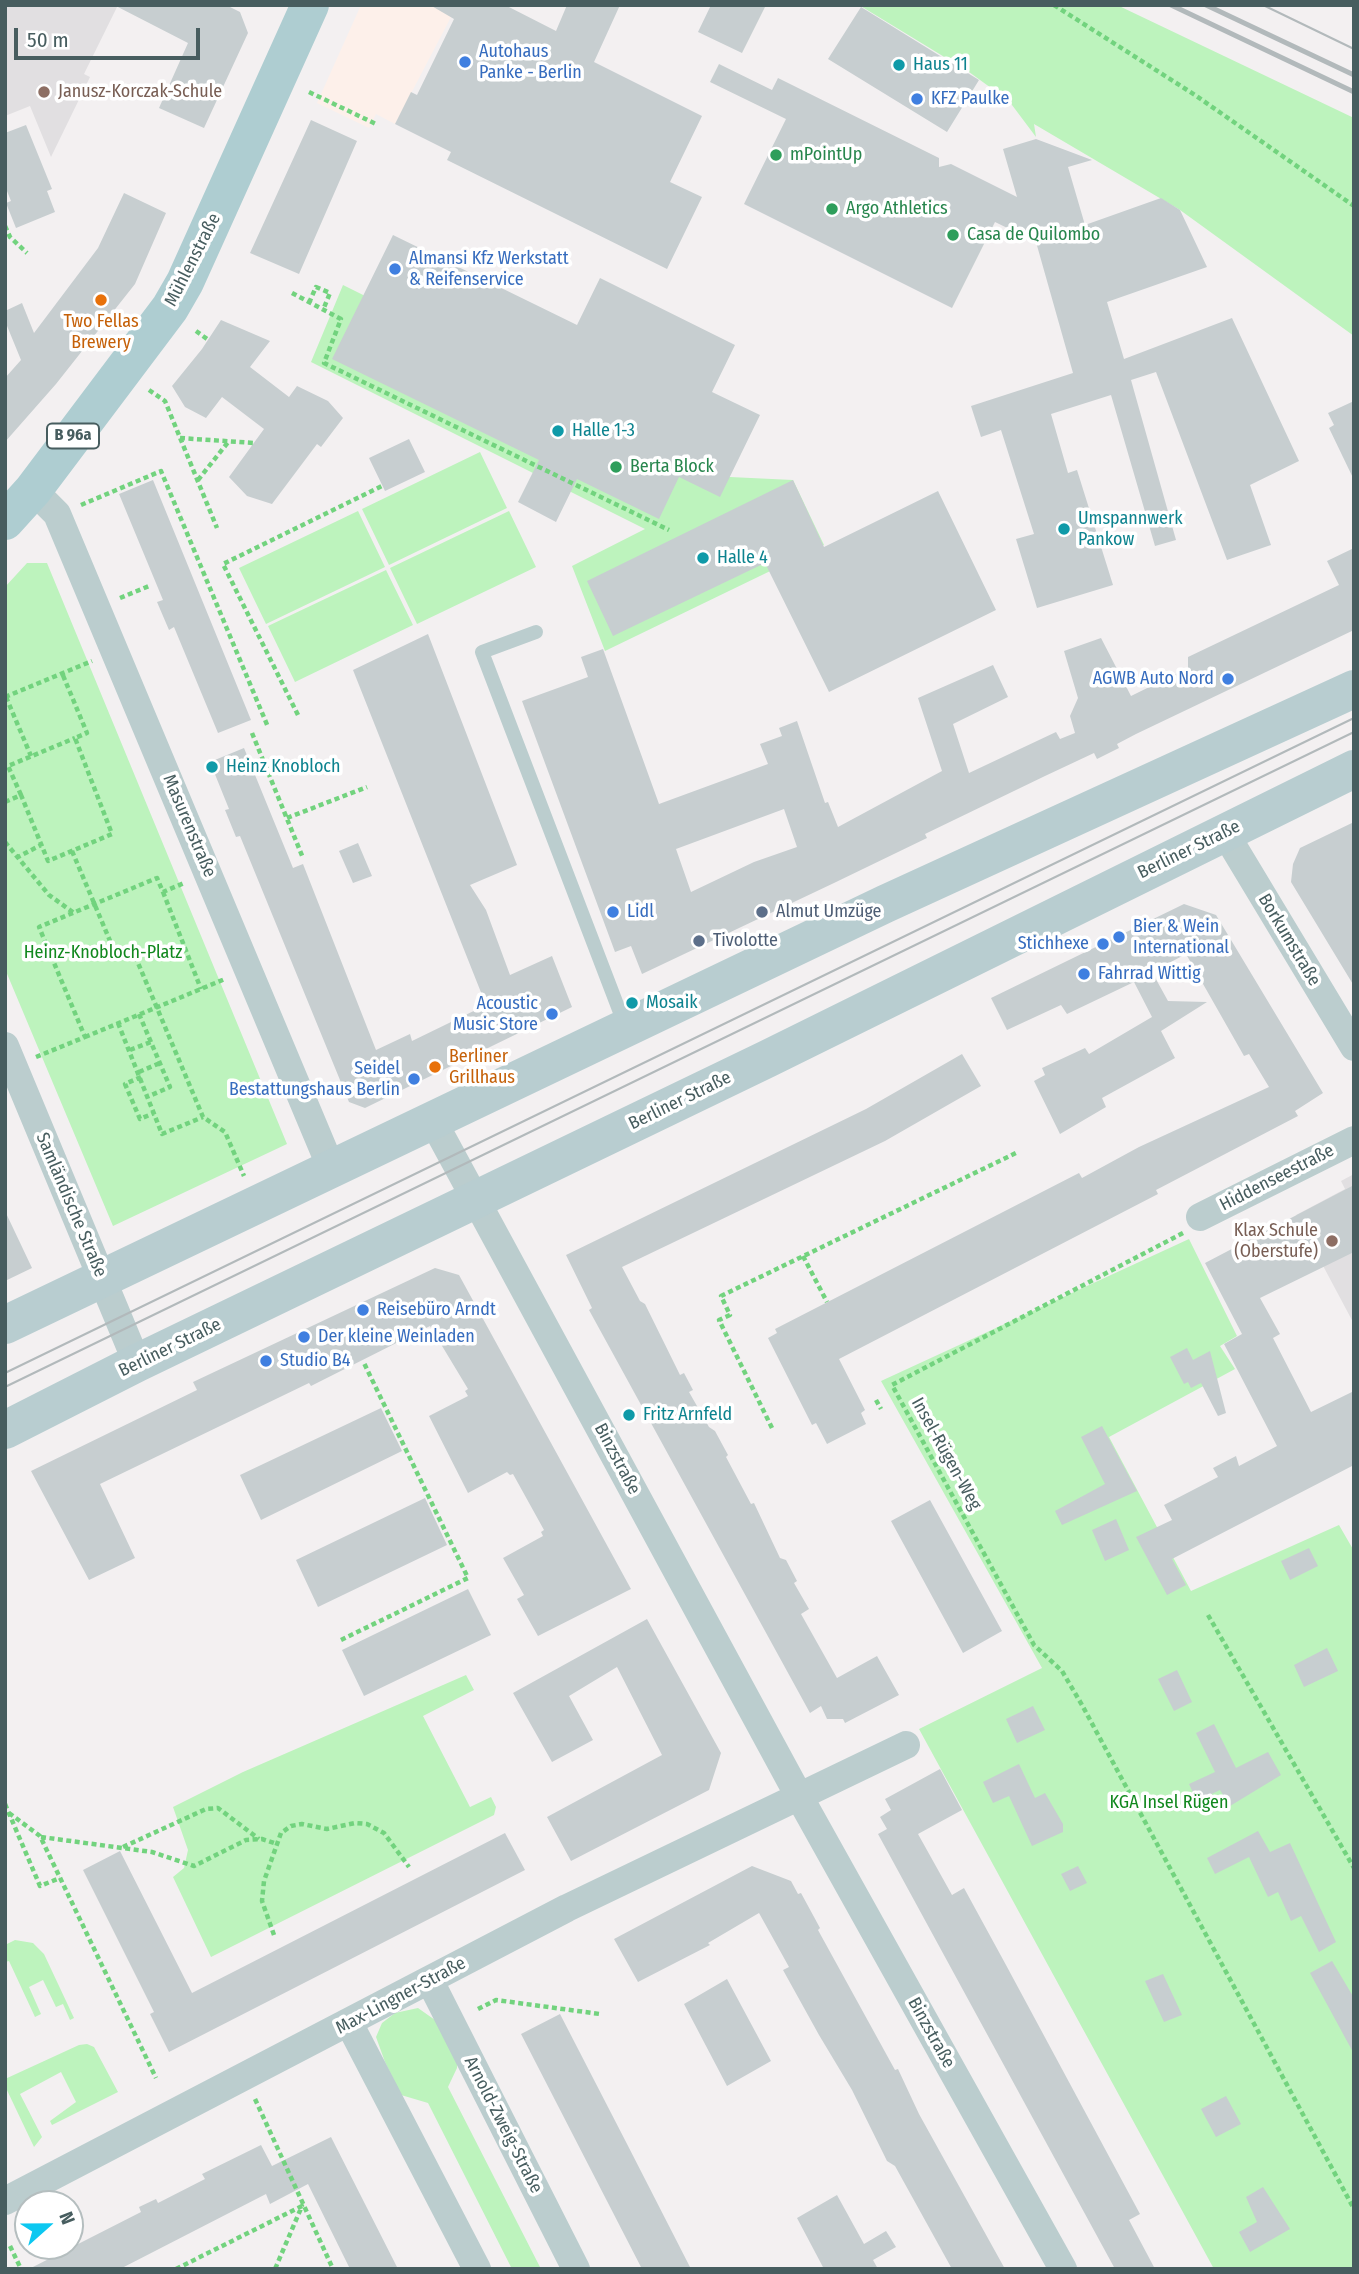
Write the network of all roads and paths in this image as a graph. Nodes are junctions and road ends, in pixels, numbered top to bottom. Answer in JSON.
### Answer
{"nodes":[{"id":1,"x":310,"y":5,"type":"edge"},
{"id":2,"x":1054,"y":5,"type":"edge"},
{"id":3,"x":309,"y":92,"type":"dead end"},
{"id":4,"x":378,"y":125,"type":"dead end"},
{"id":5,"x":1354,"y":206,"type":"edge"},
{"id":6,"x":5,"y":226,"type":"edge"},
{"id":7,"x":27,"y":253,"type":"dead end"},
{"id":8,"x":292,"y":293,"type":"dead end"},
{"id":9,"x":309,"y":303,"type":"junction"},
{"id":10,"x":323,"y":310,"type":"junction"},
{"id":11,"x":196,"y":331,"type":"dead end"},
{"id":12,"x":207,"y":339,"type":"dead end"},
{"id":13,"x":149,"y":390,"type":"dead end"},
{"id":14,"x":180,"y":438,"type":"junction"},
{"id":15,"x":230,"y":441,"type":"junction"},
{"id":16,"x":254,"y":443,"type":"dead end"},
{"id":17,"x":198,"y":480,"type":"junction"},
{"id":18,"x":382,"y":486,"type":"dead end"},
{"id":19,"x":33,"y":490,"type":"junction"},
{"id":20,"x":81,"y":505,"type":"dead end"},
{"id":21,"x":5,"y":521,"type":"edge"},
{"id":22,"x":217,"y":528,"type":"dead end"},
{"id":23,"x":669,"y":530,"type":"dead end"},
{"id":24,"x":149,"y":586,"type":"dead end"},
{"id":25,"x":120,"y":598,"type":"dead end"},
{"id":26,"x":536,"y":632,"type":"dead end"},
{"id":27,"x":92,"y":661,"type":"dead end"},
{"id":28,"x":62,"y":673,"type":"junction"},
{"id":29,"x":1354,"y":689,"type":"edge"},
{"id":30,"x":6,"y":697,"type":"edge"},
{"id":31,"x":298,"y":715,"type":"dead end"},
{"id":32,"x":268,"y":727,"type":"dead end"},
{"id":33,"x":252,"y":733,"type":"dead end"},
{"id":34,"x":75,"y":738,"type":"junction"},
{"id":35,"x":31,"y":756,"type":"junction"},
{"id":36,"x":1354,"y":769,"type":"edge"},
{"id":37,"x":367,"y":787,"type":"dead end"},
{"id":38,"x":21,"y":795,"type":"junction"},
{"id":39,"x":5,"y":802,"type":"edge"},
{"id":40,"x":287,"y":818,"type":"junction"},
{"id":41,"x":1224,"y":832,"type":"junction"},
{"id":42,"x":5,"y":842,"type":"edge"},
{"id":43,"x":41,"y":845,"type":"junction"},
{"id":44,"x":72,"y":851,"type":"junction"},
{"id":45,"x":16,"y":858,"type":"junction"},
{"id":46,"x":303,"y":859,"type":"dead end"},
{"id":47,"x":185,"y":883,"type":"dead end"},
{"id":48,"x":163,"y":892,"type":"junction"},
{"id":49,"x":94,"y":905,"type":"junction"},
{"id":50,"x":74,"y":913,"type":"junction"},
{"id":51,"x":225,"y":979,"type":"dead end"},
{"id":52,"x":201,"y":989,"type":"junction"},
{"id":53,"x":157,"y":1007,"type":"junction"},
{"id":54,"x":139,"y":1014,"type":"junction"},
{"id":55,"x":118,"y":1023,"type":"junction"},
{"id":56,"x":626,"y":1028,"type":"junction"},
{"id":57,"x":85,"y":1037,"type":"junction"},
{"id":58,"x":151,"y":1042,"type":"junction"},
{"id":59,"x":5,"y":1046,"type":"edge"},
{"id":60,"x":1354,"y":1047,"type":"edge"},
{"id":61,"x":130,"y":1051,"type":"junction"},
{"id":62,"x":36,"y":1057,"type":"dead end"},
{"id":63,"x":160,"y":1063,"type":"junction"},
{"id":64,"x":140,"y":1074,"type":"junction"},
{"id":65,"x":149,"y":1096,"type":"junction"},
{"id":66,"x":154,"y":1113,"type":"junction"},
{"id":67,"x":203,"y":1117,"type":"junction"},
{"id":68,"x":433,"y":1121,"type":"junction"},
{"id":69,"x":1354,"y":1140,"type":"edge"},
{"id":70,"x":1018,"y":1152,"type":"dead end"},
{"id":71,"x":332,"y":1170,"type":"junction"},
{"id":72,"x":244,"y":1175,"type":"dead end"},
{"id":73,"x":475,"y":1199,"type":"junction"},
{"id":74,"x":1192,"y":1224,"type":"joint"},
{"id":75,"x":803,"y":1256,"type":"junction"},
{"id":76,"x":101,"y":1277,"type":"junction"},
{"id":77,"x":827,"y":1302,"type":"dead end"},
{"id":78,"x":5,"y":1325,"type":"edge"},
{"id":79,"x":363,"y":1361,"type":"dead end"},
{"id":80,"x":137,"y":1363,"type":"junction"},
{"id":81,"x":876,"y":1400,"type":"dead end"},
{"id":82,"x":881,"y":1409,"type":"dead end"},
{"id":83,"x":772,"y":1428,"type":"dead end"},
{"id":84,"x":5,"y":1430,"type":"edge"},
{"id":85,"x":1208,"y":1615,"type":"dead end"},
{"id":86,"x":341,"y":1640,"type":"dead end"},
{"id":87,"x":906,"y":1745,"type":"dead end"},
{"id":88,"x":800,"y":1798,"type":"junction"},
{"id":89,"x":5,"y":1804,"type":"edge"},
{"id":90,"x":9,"y":1814,"type":"junction"},
{"id":91,"x":40,"y":1836,"type":"junction"},
{"id":92,"x":260,"y":1840,"type":"junction"},
{"id":93,"x":277,"y":1844,"type":"junction"},
{"id":94,"x":121,"y":1848,"type":"junction"},
{"id":95,"x":409,"y":1867,"type":"dead end"},
{"id":96,"x":1354,"y":1868,"type":"edge"},
{"id":97,"x":60,"y":1878,"type":"junction"},
{"id":98,"x":274,"y":1935,"type":"dead end"},
{"id":99,"x":430,"y":1981,"type":"junction"},
{"id":100,"x":478,"y":2009,"type":"dead end"},
{"id":101,"x":600,"y":2014,"type":"dead end"},
{"id":102,"x":348,"y":2023,"type":"junction"},
{"id":103,"x":244,"y":2076,"type":"junction"},
{"id":104,"x":156,"y":2078,"type":"dead end"},
{"id":105,"x":5,"y":2201,"type":"edge"},
{"id":106,"x":302,"y":2206,"type":"junction"},
{"id":107,"x":1354,"y":2209,"type":"edge"},
{"id":108,"x":10,"y":2246,"type":"dead end"},
{"id":109,"x":21,"y":2269,"type":"edge"},
{"id":110,"x":176,"y":2269,"type":"edge"},
{"id":111,"x":275,"y":2269,"type":"edge"},
{"id":112,"x":333,"y":2269,"type":"edge"},
{"id":113,"x":477,"y":2269,"type":"edge"},
{"id":114,"x":576,"y":2269,"type":"edge"},
{"id":115,"x":1063,"y":2269,"type":"edge"}],
"edges":[{"from":1,"to":19,"type":"main road","name":"Mühlenstraße","number":"B 96a"},
{"from":2,"to":5,"type":"path"},
{"from":3,"to":4,"type":"path"},
{"from":6,"to":7,"type":"path"},
{"from":8,"to":9,"type":"path"},
{"from":9,"to":10,"type":"path"},
{"from":9,"to":10,"type":"path"},
{"from":10,"to":23,"type":"path"},
{"from":11,"to":12,"type":"path"},
{"from":13,"to":14,"type":"path"},
{"from":14,"to":15,"type":"path"},
{"from":14,"to":17,"type":"path"},
{"from":15,"to":16,"type":"path"},
{"from":15,"to":17,"type":"path"},
{"from":17,"to":22,"type":"path"},
{"from":18,"to":31,"type":"path"},
{"from":19,"to":21,"type":"main road","name":"Mühlenstraße","number":"B 96a"},
{"from":19,"to":71,"type":"street","name":"Masurenstraße"},
{"from":20,"to":32,"type":"path"},
{"from":24,"to":25,"type":"path"},
{"from":26,"to":56,"type":"lane"},
{"from":27,"to":28,"type":"path"},
{"from":28,"to":30,"type":"path"},
{"from":28,"to":34,"type":"path"},
{"from":29,"to":56,"type":"main road"},
{"from":30,"to":35,"type":"path"},
{"from":33,"to":40,"type":"path"},
{"from":34,"to":35,"type":"path"},
{"from":34,"to":44,"type":"path"},
{"from":35,"to":38,"type":"path"},
{"from":36,"to":41,"type":"main road","name":"Berliner Straße"},
{"from":37,"to":40,"type":"path"},
{"from":38,"to":39,"type":"path"},
{"from":38,"to":43,"type":"path"},
{"from":40,"to":46,"type":"path"},
{"from":41,"to":60,"type":"street","name":"Borkumstraße"},
{"from":41,"to":73,"type":"main road","name":"Berliner Straße"},
{"from":42,"to":45,"type":"path"},
{"from":43,"to":44,"type":"path"},
{"from":43,"to":45,"type":"path"},
{"from":44,"to":49,"type":"path"},
{"from":45,"to":50,"type":"path"},
{"from":47,"to":48,"type":"path"},
{"from":48,"to":49,"type":"path"},
{"from":48,"to":52,"type":"path"},
{"from":49,"to":50,"type":"path"},
{"from":49,"to":53,"type":"path"},
{"from":50,"to":57,"type":"path"},
{"from":51,"to":52,"type":"path"},
{"from":52,"to":53,"type":"path"},
{"from":53,"to":54,"type":"path"},
{"from":53,"to":67,"type":"path"},
{"from":54,"to":55,"type":"path"},
{"from":54,"to":58,"type":"path"},
{"from":55,"to":57,"type":"path"},
{"from":55,"to":61,"type":"path"},
{"from":56,"to":68,"type":"main road"},
{"from":57,"to":62,"type":"path"},
{"from":58,"to":61,"type":"path"},
{"from":58,"to":63,"type":"path"},
{"from":59,"to":76,"type":"street","name":"Samländische Straße"},
{"from":61,"to":64,"type":"path"},
{"from":63,"to":64,"type":"path"},
{"from":63,"to":65,"type":"path"},
{"from":64,"to":65,"type":"path"},
{"from":64,"to":66,"type":"path"},
{"from":65,"to":66,"type":"path"},
{"from":66,"to":67,"type":"path"},
{"from":67,"to":72,"type":"path"},
{"from":68,"to":71,"type":"main road"},
{"from":68,"to":73,"type":"street","name":"Binzstraße"},
{"from":69,"to":74,"type":"street","name":"Hiddenseestraße"},
{"from":70,"to":75,"type":"path"},
{"from":71,"to":76,"type":"main road"},
{"from":73,"to":80,"type":"main road","name":"Berliner Straße"},
{"from":73,"to":88,"type":"street","name":"Binzstraße"},
{"from":74,"to":107,"type":"path","name":"Insel-Rügen-Weg"},
{"from":75,"to":77,"type":"path"},
{"from":75,"to":83,"type":"path"},
{"from":76,"to":78,"type":"main road"},
{"from":76,"to":80,"type":"street","name":"Samländische Straße"},
{"from":79,"to":86,"type":"path"},
{"from":80,"to":84,"type":"main road","name":"Berliner Straße"},
{"from":81,"to":82,"type":"path"},
{"from":85,"to":96,"type":"path"},
{"from":87,"to":88,"type":"street"},
{"from":88,"to":99,"type":"street","name":"Max-Lingner-Straße"},
{"from":88,"to":115,"type":"street","name":"Binzstraße"},
{"from":89,"to":90,"type":"path"},
{"from":90,"to":91,"type":"path"},
{"from":90,"to":97,"type":"path"},
{"from":91,"to":94,"type":"path"},
{"from":91,"to":97,"type":"path"},
{"from":92,"to":93,"type":"path"},
{"from":92,"to":94,"type":"path"},
{"from":92,"to":94,"type":"path"},
{"from":93,"to":95,"type":"path"},
{"from":93,"to":98,"type":"path"},
{"from":97,"to":104,"type":"path"},
{"from":99,"to":102,"type":"street","name":"Max-Lingner-Straße"},
{"from":99,"to":114,"type":"street","name":"Arnold-Zweig-Straße"},
{"from":100,"to":101,"type":"path"},
{"from":102,"to":103,"type":"street","name":"Max-Lingner-Straße"},
{"from":102,"to":113,"type":"street"},
{"from":103,"to":105,"type":"street","name":"Max-Lingner-Straße"},
{"from":103,"to":106,"type":"path"},
{"from":106,"to":110,"type":"path"},
{"from":106,"to":111,"type":"path"},
{"from":106,"to":112,"type":"path"},
{"from":108,"to":109,"type":"path"}]}
